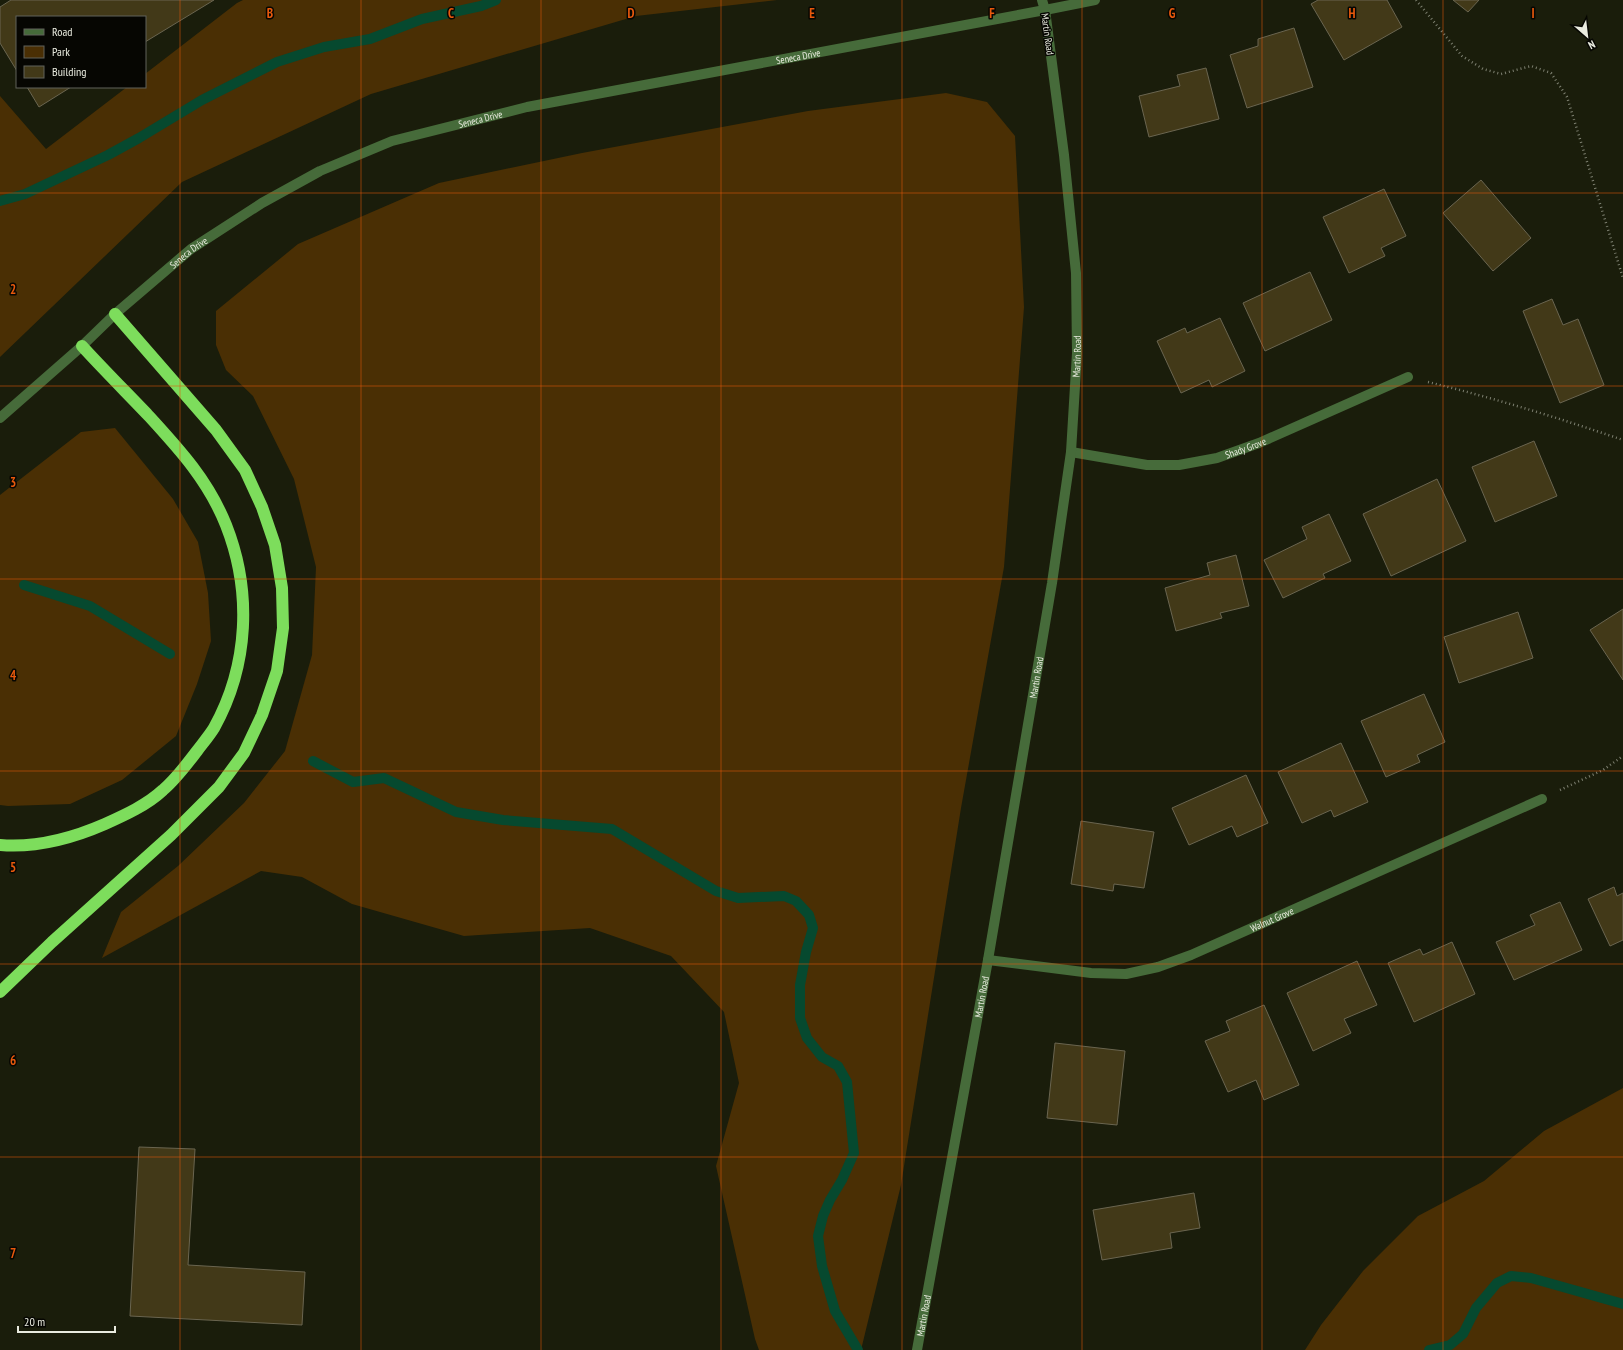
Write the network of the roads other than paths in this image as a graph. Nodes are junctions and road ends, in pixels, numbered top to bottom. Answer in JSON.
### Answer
{"nodes":[{"id":1,"x":1042,"y":0,"type":"edge"},
{"id":2,"x":1095,"y":0,"type":"edge"},
{"id":3,"x":1045,"y":10,"type":"junction"},
{"id":4,"x":115,"y":314,"type":"junction"},
{"id":5,"x":82,"y":346,"type":"junction"},
{"id":6,"x":1408,"y":377,"type":"road end"},
{"id":7,"x":0,"y":418,"type":"edge"},
{"id":8,"x":1071,"y":452,"type":"junction"},
{"id":9,"x":1542,"y":799,"type":"road end"},
{"id":10,"x":0,"y":845,"type":"edge"},
{"id":11,"x":988,"y":960,"type":"junction"},
{"id":12,"x":0,"y":992,"type":"edge"},
{"id":13,"x":917,"y":1350,"type":"edge"}],
"edges":[{"from":1,"to":3,"type":"street","name":"Martin Road"},
{"from":2,"to":3,"type":"street","name":"Seneca Drive"},
{"from":3,"to":4,"type":"street","name":"Seneca Drive"},
{"from":3,"to":8,"type":"street","name":"Martin Road"},
{"from":4,"to":5,"type":"street","name":"Seneca Drive"},
{"from":4,"to":12,"type":"highway"},
{"from":5,"to":7,"type":"street","name":"Seneca Drive"},
{"from":5,"to":10,"type":"highway"},
{"from":6,"to":8,"type":"street","name":"Shady Grove"},
{"from":8,"to":11,"type":"street","name":"Martin Road"},
{"from":9,"to":11,"type":"street","name":"Walnut Grove"},
{"from":11,"to":13,"type":"street","name":"Martin Road"}]}
